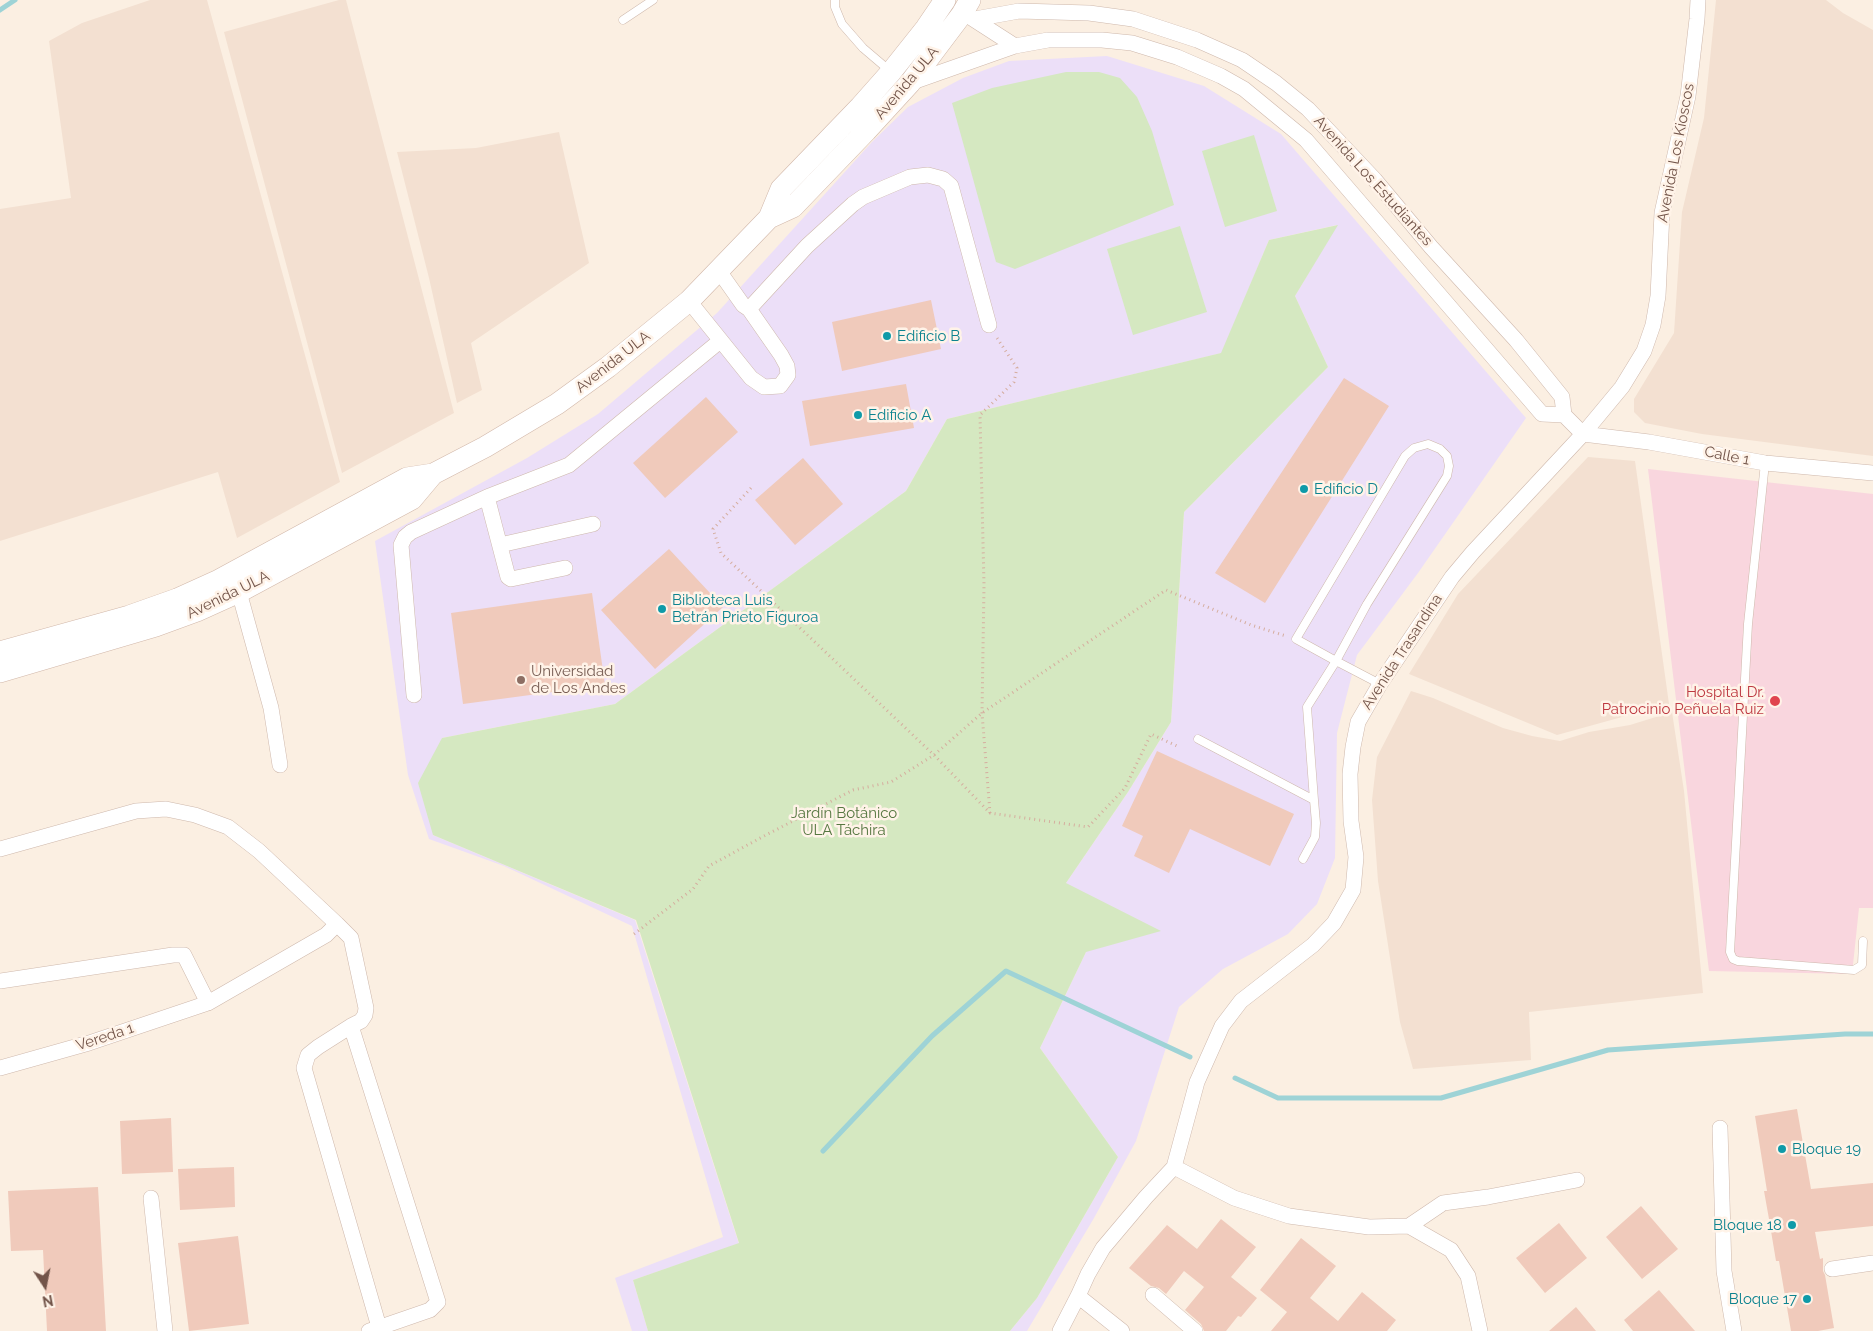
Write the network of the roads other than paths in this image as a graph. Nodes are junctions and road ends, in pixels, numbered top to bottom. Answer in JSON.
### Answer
{"nodes":[{"id":1,"x":654,"y":0,"type":"edge"},
{"id":2,"x":835,"y":0,"type":"edge"},
{"id":3,"x":1698,"y":0,"type":"edge"},
{"id":4,"x":944,"y":3,"type":"edge"},
{"id":5,"x":1015,"y":5,"type":"edge"},
{"id":6,"x":969,"y":11,"type":"edge"},
{"id":7,"x":623,"y":20,"type":"dead end"},
{"id":8,"x":1015,"y":46,"type":"junction"},
{"id":9,"x":891,"y":72,"type":"junction"},
{"id":10,"x":910,"y":83,"type":"junction"},
{"id":11,"x":769,"y":218,"type":"junction"},
{"id":12,"x":719,"y":271,"type":"junction"},
{"id":13,"x":690,"y":301,"type":"junction"},
{"id":14,"x":749,"y":309,"type":"junction"},
{"id":15,"x":989,"y":324,"type":"road end"},
{"id":16,"x":720,"y":341,"type":"junction"},
{"id":17,"x":1564,"y":415,"type":"junction"},
{"id":18,"x":1583,"y":434,"type":"junction"},
{"id":19,"x":1764,"y":463,"type":"junction"},
{"id":20,"x":1873,"y":472,"type":"edge"},
{"id":21,"x":434,"y":474,"type":"junction"},
{"id":22,"x":487,"y":497,"type":"junction"},
{"id":23,"x":593,"y":524,"type":"dead end"},
{"id":24,"x":500,"y":545,"type":"junction"},
{"id":25,"x":565,"y":568,"type":"dead end"},
{"id":26,"x":239,"y":592,"type":"junction"},
{"id":27,"x":0,"y":652,"type":"edge"},
{"id":28,"x":1336,"y":661,"type":"junction"},
{"id":29,"x":0,"y":672,"type":"edge"},
{"id":30,"x":1380,"y":684,"type":"junction"},
{"id":31,"x":414,"y":696,"type":"dead end"},
{"id":32,"x":1198,"y":739,"type":"dead end"},
{"id":33,"x":280,"y":765,"type":"dead end"},
{"id":34,"x":1314,"y":800,"type":"junction"},
{"id":35,"x":0,"y":849,"type":"edge"},
{"id":36,"x":1303,"y":859,"type":"dead end"},
{"id":37,"x":337,"y":924,"type":"junction"},
{"id":38,"x":1864,"y":941,"type":"dead end"},
{"id":39,"x":0,"y":981,"type":"edge"},
{"id":40,"x":208,"y":1003,"type":"junction"},
{"id":41,"x":351,"y":1026,"type":"junction"},
{"id":42,"x":0,"y":1068,"type":"edge"},
{"id":43,"x":1720,"y":1128,"type":"dead end"},
{"id":44,"x":1174,"y":1167,"type":"junction"},
{"id":45,"x":1577,"y":1180,"type":"dead end"},
{"id":46,"x":151,"y":1198,"type":"dead end"},
{"id":47,"x":1409,"y":1226,"type":"junction"},
{"id":48,"x":1873,"y":1263,"type":"edge"},
{"id":49,"x":1832,"y":1269,"type":"dead end"},
{"id":50,"x":1078,"y":1296,"type":"junction"},
{"id":51,"x":1153,"y":1296,"type":"dead end"},
{"id":52,"x":374,"y":1329,"type":"edge"},
{"id":53,"x":165,"y":1331,"type":"edge"},
{"id":54,"x":1060,"y":1331,"type":"edge"},
{"id":55,"x":1122,"y":1331,"type":"edge"},
{"id":56,"x":1195,"y":1331,"type":"edge"},
{"id":57,"x":1480,"y":1331,"type":"edge"},
{"id":58,"x":1734,"y":1331,"type":"edge"}],
"edges":[{"from":1,"to":7,"type":"lane"},
{"from":2,"to":9,"type":"lane"},
{"from":3,"to":18,"type":"street","name":"Avenida Los Kioscos"},
{"from":4,"to":6,"type":"street"},
{"from":4,"to":9,"type":"street","name":"Avenida ULA"},
{"from":5,"to":6,"type":"street","name":"Avenida Los Estudiantes"},
{"from":5,"to":17,"type":"street","name":"Avenida Los Estudiantes"},
{"from":6,"to":8,"type":"street"},
{"from":6,"to":10,"type":"street","name":"Avenida ULA"},
{"from":8,"to":10,"type":"street","name":"Avenida Los Estudiantes"},
{"from":8,"to":17,"type":"street","name":"Avenida Los Estudiantes"},
{"from":9,"to":11,"type":"street","name":"Avenida ULA"},
{"from":10,"to":11,"type":"street","name":"Avenida ULA"},
{"from":11,"to":12,"type":"street","name":"Avenida ULA"},
{"from":12,"to":13,"type":"street","name":"Avenida ULA"},
{"from":12,"to":14,"type":"street"},
{"from":13,"to":16,"type":"street"},
{"from":13,"to":21,"type":"street","name":"Avenida ULA"},
{"from":14,"to":15,"type":"street"},
{"from":14,"to":16,"type":"street"},
{"from":16,"to":22,"type":"street"},
{"from":17,"to":18,"type":"street","name":"Avenida Los Estudiantes"},
{"from":18,"to":19,"type":"street","name":"Calle 1"},
{"from":18,"to":30,"type":"street","name":"Avenida Trasandina"},
{"from":19,"to":20,"type":"street","name":"Calle 1"},
{"from":19,"to":38,"type":"lane"},
{"from":21,"to":26,"type":"street","name":"Avenida ULA"},
{"from":21,"to":27,"type":"street","name":"Avenida ULA"},
{"from":22,"to":24,"type":"street"},
{"from":22,"to":31,"type":"street"},
{"from":23,"to":24,"type":"street"},
{"from":24,"to":25,"type":"street"},
{"from":26,"to":29,"type":"street","name":"Avenida ULA"},
{"from":26,"to":33,"type":"street"},
{"from":28,"to":28,"type":"lane"},
{"from":28,"to":30,"type":"lane"},
{"from":28,"to":34,"type":"lane"},
{"from":30,"to":44,"type":"street","name":"Avenida Trasandina"},
{"from":32,"to":34,"type":"lane"},
{"from":34,"to":36,"type":"lane"},
{"from":35,"to":37,"type":"street"},
{"from":37,"to":40,"type":"street","name":"Vereda 1"},
{"from":37,"to":41,"type":"street"},
{"from":39,"to":40,"type":"street"},
{"from":40,"to":42,"type":"street","name":"Vereda 1"},
{"from":41,"to":52,"type":"street"},
{"from":41,"to":52,"type":"street"},
{"from":43,"to":58,"type":"street"},
{"from":44,"to":47,"type":"street"},
{"from":44,"to":50,"type":"street","name":"Avenida Trasandina"},
{"from":45,"to":47,"type":"street"},
{"from":46,"to":53,"type":"street"},
{"from":47,"to":57,"type":"street"},
{"from":48,"to":49,"type":"street"},
{"from":50,"to":54,"type":"street","name":"Avenida Trasandina"},
{"from":50,"to":55,"type":"street"},
{"from":51,"to":56,"type":"street"}]}
